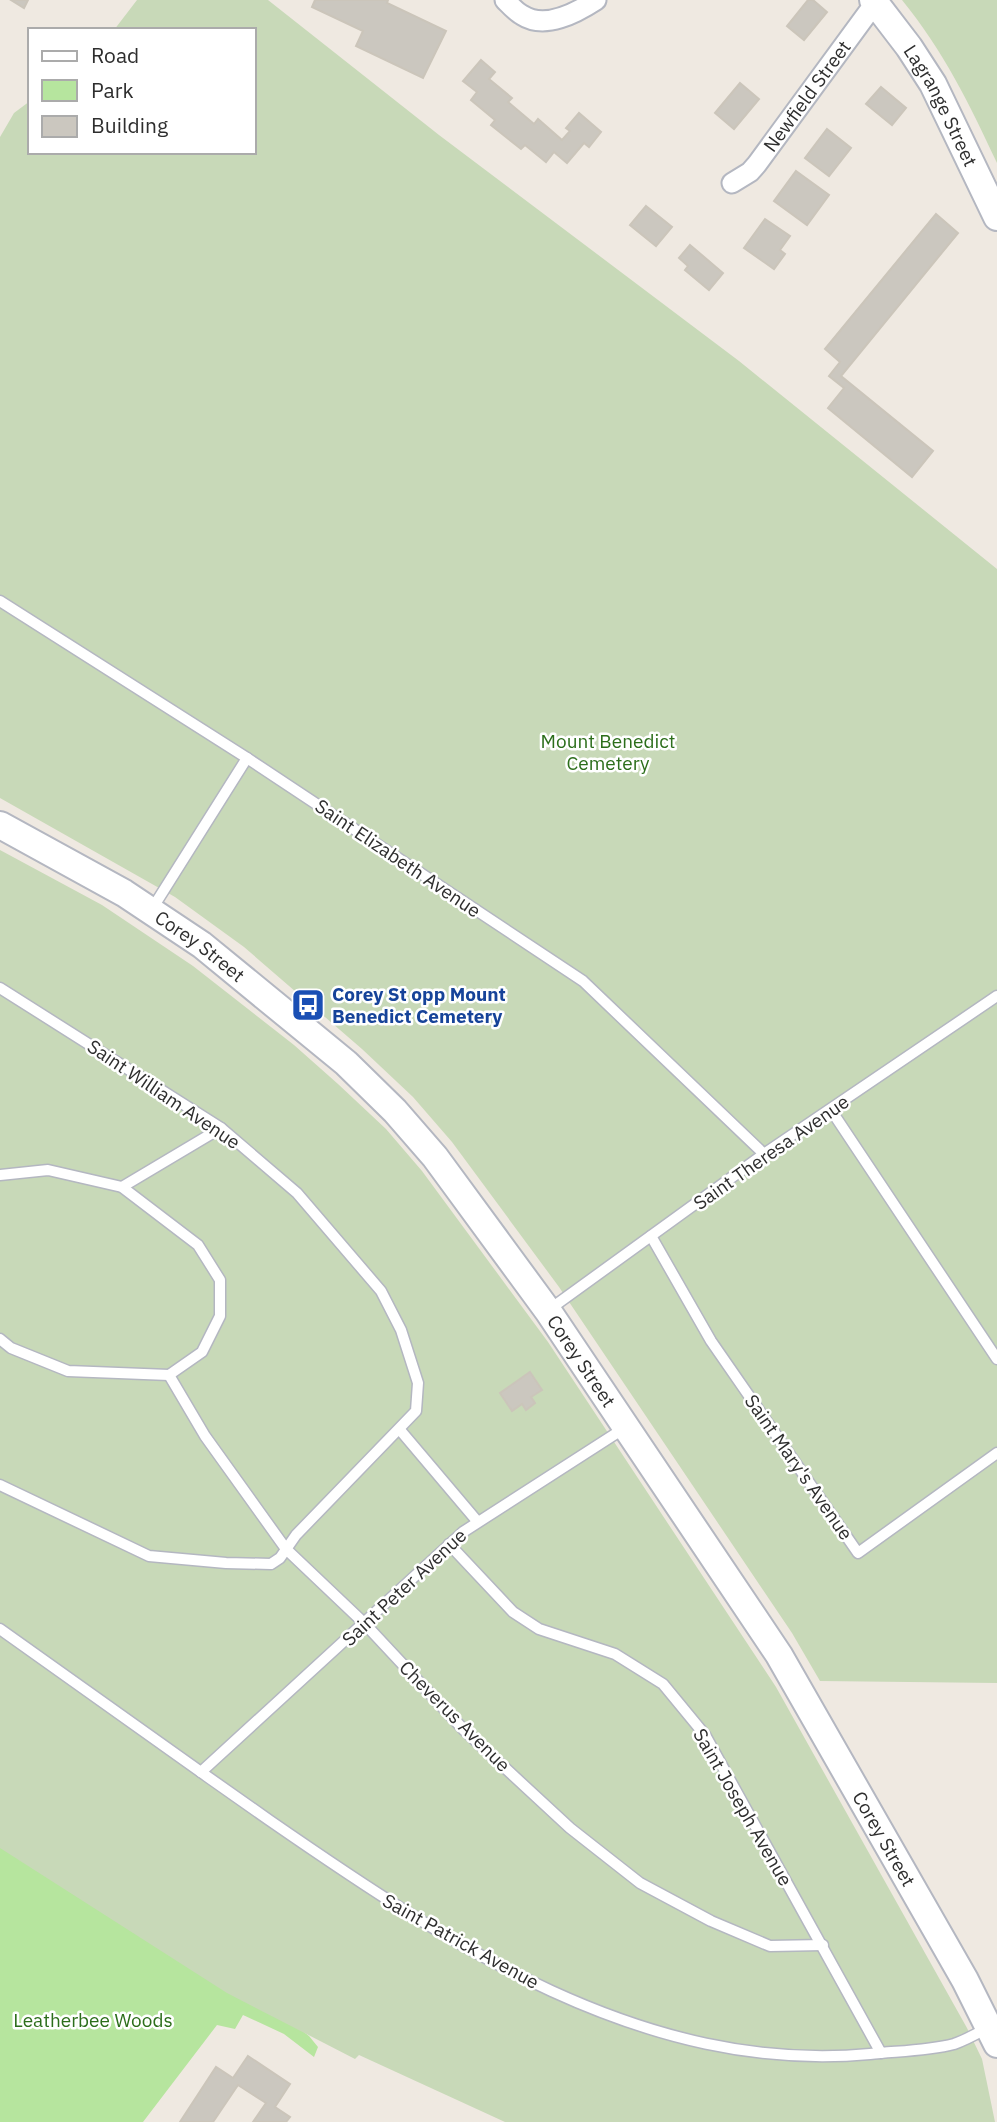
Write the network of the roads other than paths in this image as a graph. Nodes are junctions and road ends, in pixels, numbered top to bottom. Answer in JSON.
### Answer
{"nodes":[{"id":1,"x":505,"y":0,"type":"edge"},
{"id":2,"x":596,"y":0,"type":"edge"},
{"id":3,"x":874,"y":1,"type":"edge"},
{"id":4,"x":732,"y":183,"type":"dead end"},
{"id":5,"x":997,"y":217,"type":"edge"},
{"id":6,"x":0,"y":601,"type":"edge"},
{"id":7,"x":247,"y":758,"type":"junction"},
{"id":8,"x":0,"y":825,"type":"edge"},
{"id":9,"x":151,"y":909,"type":"junction"},
{"id":10,"x":0,"y":988,"type":"edge"},
{"id":11,"x":997,"y":996,"type":"edge"},
{"id":12,"x":831,"y":1110,"type":"junction"},
{"id":13,"x":221,"y":1128,"type":"junction"},
{"id":14,"x":764,"y":1154,"type":"junction"},
{"id":15,"x":0,"y":1175,"type":"edge"},
{"id":16,"x":122,"y":1187,"type":"junction"},
{"id":17,"x":651,"y":1236,"type":"junction"},
{"id":18,"x":548,"y":1311,"type":"junction"},
{"id":19,"x":0,"y":1339,"type":"edge"},
{"id":20,"x":997,"y":1359,"type":"edge"},
{"id":21,"x":169,"y":1375,"type":"junction"},
{"id":22,"x":627,"y":1427,"type":"junction"},
{"id":23,"x":400,"y":1430,"type":"junction"},
{"id":24,"x":997,"y":1454,"type":"edge"},
{"id":25,"x":0,"y":1486,"type":"edge"},
{"id":26,"x":477,"y":1521,"type":"junction"},
{"id":27,"x":449,"y":1544,"type":"junction"},
{"id":28,"x":286,"y":1549,"type":"junction"},
{"id":29,"x":365,"y":1624,"type":"junction"},
{"id":30,"x":0,"y":1629,"type":"edge"},
{"id":31,"x":201,"y":1772,"type":"junction"},
{"id":32,"x":823,"y":1945,"type":"junction"},
{"id":33,"x":993,"y":2036,"type":"edge"},
{"id":34,"x":881,"y":2053,"type":"junction"}],
"edges":[{"from":1,"to":2,"type":"street"},
{"from":3,"to":4,"type":"street","name":"Newfield Street"},
{"from":3,"to":5,"type":"street","name":"Lagrange Street"},
{"from":6,"to":7,"type":"lane","name":"Saint Elizabeth Avenue"},
{"from":7,"to":9,"type":"lane"},
{"from":7,"to":14,"type":"lane","name":"Saint Elizabeth Avenue"},
{"from":8,"to":9,"type":"street","name":"Corey Street"},
{"from":9,"to":18,"type":"street","name":"Corey Street"},
{"from":10,"to":13,"type":"lane","name":"Saint William Avenue"},
{"from":11,"to":12,"type":"lane","name":"Saint Theresa Avenue"},
{"from":12,"to":14,"type":"lane","name":"Saint Theresa Avenue"},
{"from":12,"to":20,"type":"lane"},
{"from":13,"to":16,"type":"lane"},
{"from":13,"to":23,"type":"lane","name":"Saint William Avenue"},
{"from":14,"to":17,"type":"lane","name":"Saint Theresa Avenue"},
{"from":15,"to":16,"type":"lane"},
{"from":16,"to":21,"type":"lane"},
{"from":17,"to":18,"type":"lane","name":"Saint Theresa Avenue"},
{"from":17,"to":24,"type":"lane","name":"Saint Mary's Avenue"},
{"from":18,"to":22,"type":"street","name":"Corey Street"},
{"from":19,"to":21,"type":"lane"},
{"from":21,"to":28,"type":"lane","name":"Cheverus Avenue"},
{"from":22,"to":26,"type":"lane","name":"Saint Peter Avenue"},
{"from":22,"to":33,"type":"street","name":"Corey Street"},
{"from":23,"to":26,"type":"lane"},
{"from":23,"to":28,"type":"lane","name":"Saint William Avenue"},
{"from":25,"to":28,"type":"lane","name":"Saint William Avenue"},
{"from":26,"to":27,"type":"lane","name":"Saint Peter Avenue"},
{"from":27,"to":29,"type":"lane","name":"Saint Peter Avenue"},
{"from":27,"to":32,"type":"lane","name":"Saint Joseph Avenue"},
{"from":28,"to":29,"type":"lane","name":"Cheverus Avenue"},
{"from":29,"to":31,"type":"lane","name":"Saint Peter Avenue"},
{"from":29,"to":32,"type":"lane","name":"Cheverus Avenue"},
{"from":30,"to":31,"type":"lane","name":"Saint Patrick Avenue"},
{"from":31,"to":34,"type":"lane","name":"Saint Patrick Avenue"},
{"from":32,"to":34,"type":"lane","name":"Saint Joseph Avenue"},
{"from":33,"to":34,"type":"lane","name":"Saint Patrick Avenue"}]}
